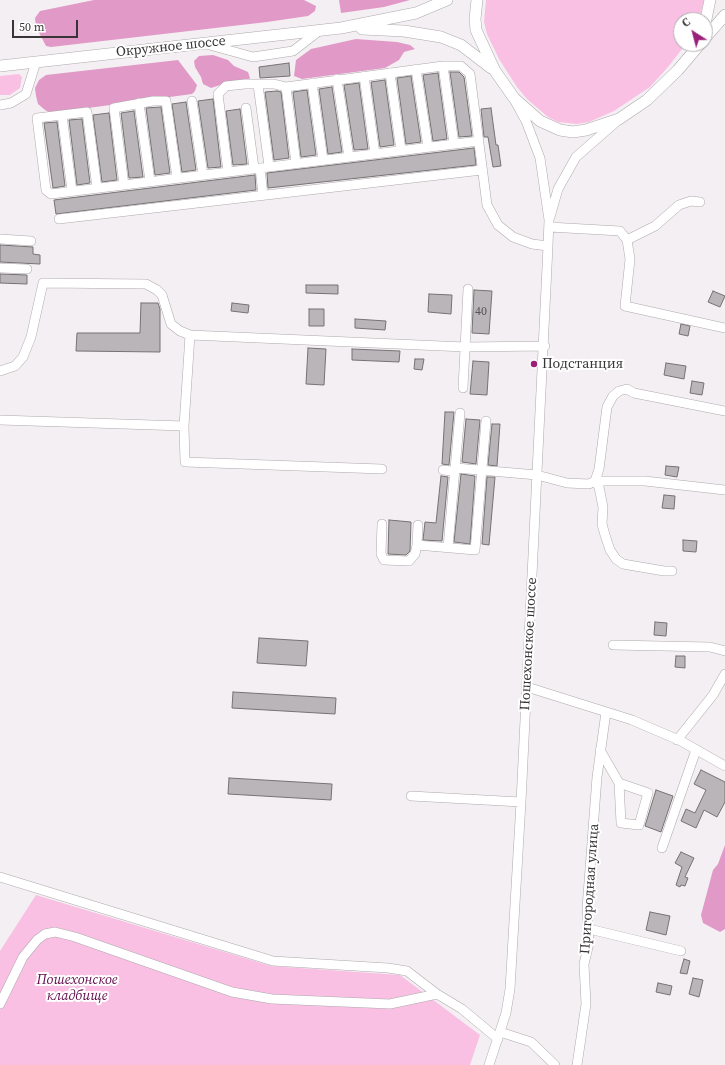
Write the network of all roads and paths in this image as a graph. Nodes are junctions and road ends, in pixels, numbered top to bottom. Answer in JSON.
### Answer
{"nodes":[{"id":1,"x":447,"y":0,"type":"edge"},
{"id":2,"x":477,"y":0,"type":"edge"},
{"id":3,"x":710,"y":0,"type":"edge"},
{"id":4,"x":708,"y":12,"type":"edge"},
{"id":5,"x":725,"y":15,"type":"edge"},
{"id":6,"x":341,"y":28,"type":"junction"},
{"id":7,"x":713,"y":29,"type":"edge"},
{"id":8,"x":319,"y":31,"type":"junction"},
{"id":9,"x":203,"y":43,"type":"junction"},
{"id":10,"x":689,"y":52,"type":"edge"},
{"id":11,"x":693,"y":52,"type":"edge"},
{"id":12,"x":36,"y":62,"type":"junction"},
{"id":13,"x":0,"y":66,"type":"edge"},
{"id":14,"x":442,"y":66,"type":"junction"},
{"id":15,"x":416,"y":69,"type":"junction"},
{"id":16,"x":678,"y":70,"type":"junction"},
{"id":17,"x":495,"y":72,"type":"junction"},
{"id":18,"x":390,"y":73,"type":"junction"},
{"id":19,"x":364,"y":76,"type":"junction"},
{"id":20,"x":337,"y":79,"type":"junction"},
{"id":21,"x":312,"y":83,"type":"junction"},
{"id":22,"x":258,"y":85,"type":"junction"},
{"id":23,"x":286,"y":87,"type":"junction"},
{"id":24,"x":514,"y":98,"type":"junction"},
{"id":25,"x":192,"y":101,"type":"dead end"},
{"id":26,"x":139,"y":103,"type":"junction"},
{"id":27,"x":0,"y":105,"type":"edge"},
{"id":28,"x":246,"y":108,"type":"dead end"},
{"id":29,"x":62,"y":115,"type":"junction"},
{"id":30,"x":619,"y":119,"type":"junction"},
{"id":31,"x":479,"y":141,"type":"junction"},
{"id":32,"x":454,"y":144,"type":"junction"},
{"id":33,"x":428,"y":147,"type":"junction"},
{"id":34,"x":401,"y":150,"type":"junction"},
{"id":35,"x":375,"y":154,"type":"junction"},
{"id":36,"x":349,"y":157,"type":"junction"},
{"id":37,"x":323,"y":160,"type":"junction"},
{"id":38,"x":296,"y":163,"type":"junction"},
{"id":39,"x":261,"y":167,"type":"junction"},
{"id":40,"x":482,"y":170,"type":"junction"},
{"id":41,"x":228,"y":172,"type":"junction"},
{"id":42,"x":203,"y":175,"type":"junction"},
{"id":43,"x":177,"y":178,"type":"junction"},
{"id":44,"x":150,"y":181,"type":"junction"},
{"id":45,"x":124,"y":185,"type":"junction"},
{"id":46,"x":97,"y":188,"type":"junction"},
{"id":47,"x":72,"y":191,"type":"junction"},
{"id":48,"x":263,"y":195,"type":"junction"},
{"id":49,"x":700,"y":202,"type":"dead end"},
{"id":50,"x":58,"y":219,"type":"dead end"},
{"id":51,"x":549,"y":223,"type":"junction"},
{"id":52,"x":0,"y":239,"type":"edge"},
{"id":53,"x":31,"y":240,"type":"dead end"},
{"id":54,"x":627,"y":240,"type":"junction"},
{"id":55,"x":548,"y":246,"type":"junction"},
{"id":56,"x":0,"y":268,"type":"edge"},
{"id":57,"x":26,"y":269,"type":"dead end"},
{"id":58,"x":468,"y":290,"type":"dead end"},
{"id":59,"x":725,"y":328,"type":"edge"},
{"id":60,"x":190,"y":335,"type":"junction"},
{"id":61,"x":545,"y":346,"type":"junction"},
{"id":62,"x":465,"y":347,"type":"junction"},
{"id":63,"x":0,"y":371,"type":"edge"},
{"id":64,"x":462,"y":388,"type":"dead end"},
{"id":65,"x":725,"y":411,"type":"edge"},
{"id":66,"x":460,"y":413,"type":"dead end"},
{"id":67,"x":0,"y":420,"type":"edge"},
{"id":68,"x":486,"y":421,"type":"dead end"},
{"id":69,"x":184,"y":426,"type":"junction"},
{"id":70,"x":456,"y":468,"type":"junction"},
{"id":71,"x":382,"y":469,"type":"dead end"},
{"id":72,"x":443,"y":470,"type":"dead end"},
{"id":73,"x":482,"y":471,"type":"junction"},
{"id":74,"x":537,"y":475,"type":"junction"},
{"id":75,"x":595,"y":481,"type":"junction"},
{"id":76,"x":725,"y":490,"type":"edge"},
{"id":77,"x":382,"y":524,"type":"dead end"},
{"id":78,"x":418,"y":525,"type":"dead end"},
{"id":79,"x":417,"y":545,"type":"junction"},
{"id":80,"x":448,"y":547,"type":"junction"},
{"id":81,"x":672,"y":571,"type":"dead end"},
{"id":82,"x":612,"y":645,"type":"dead end"},
{"id":83,"x":725,"y":651,"type":"edge"},
{"id":84,"x":725,"y":674,"type":"edge"},
{"id":85,"x":526,"y":687,"type":"junction"},
{"id":86,"x":606,"y":712,"type":"junction"},
{"id":87,"x":677,"y":740,"type":"junction"},
{"id":88,"x":600,"y":750,"type":"junction"},
{"id":89,"x":696,"y":750,"type":"junction"},
{"id":90,"x":725,"y":766,"type":"edge"},
{"id":91,"x":619,"y":783,"type":"junction"},
{"id":92,"x":411,"y":796,"type":"dead end"},
{"id":93,"x":521,"y":802,"type":"junction"},
{"id":94,"x":662,"y":848,"type":"dead end"},
{"id":95,"x":0,"y":877,"type":"edge"},
{"id":96,"x":589,"y":929,"type":"junction"},
{"id":97,"x":681,"y":951,"type":"dead end"},
{"id":98,"x":437,"y":994,"type":"junction"},
{"id":99,"x":0,"y":1004,"type":"edge"},
{"id":100,"x":499,"y":1035,"type":"junction"},
{"id":101,"x":489,"y":1065,"type":"edge"},
{"id":102,"x":554,"y":1065,"type":"edge"},
{"id":103,"x":577,"y":1065,"type":"edge"}],
"edges":[{"from":1,"to":6,"type":"main road","name":"Окружное шоссе"},
{"from":2,"to":17,"type":"main road","name":"Окружное шоссе"},
{"from":3,"to":4,"type":"main road"},
{"from":5,"to":7,"type":"main road"},
{"from":6,"to":8,"type":"main road","name":"Окружное шоссе"},
{"from":6,"to":17,"type":"main road","name":"Окружное шоссе"},
{"from":8,"to":9,"type":"main road","name":"Окружное шоссе"},
{"from":8,"to":9,"type":"street"},
{"from":9,"to":12,"type":"main road","name":"Окружное шоссе"},
{"from":10,"to":16,"type":"main road","name":"Окружное шоссе"},
{"from":11,"to":16,"type":"main road","name":"Окружное шоссе"},
{"from":12,"to":13,"type":"main road","name":"Окружное шоссе"},
{"from":12,"to":27,"type":"street"},
{"from":14,"to":15,"type":"street"},
{"from":14,"to":31,"type":"street"},
{"from":14,"to":32,"type":"street"},
{"from":15,"to":18,"type":"street"},
{"from":15,"to":33,"type":"street"},
{"from":16,"to":30,"type":"main road","name":"Окружное шоссе"},
{"from":17,"to":24,"type":"main road","name":"Окружное шоссе"},
{"from":18,"to":19,"type":"street"},
{"from":18,"to":34,"type":"street"},
{"from":19,"to":20,"type":"street"},
{"from":19,"to":35,"type":"street"},
{"from":20,"to":21,"type":"street"},
{"from":20,"to":36,"type":"street"},
{"from":21,"to":23,"type":"street"},
{"from":21,"to":37,"type":"street"},
{"from":22,"to":23,"type":"street"},
{"from":22,"to":39,"type":"street"},
{"from":22,"to":41,"type":"street"},
{"from":23,"to":38,"type":"street"},
{"from":24,"to":30,"type":"main road","name":"Окружное шоссе"},
{"from":24,"to":51,"type":"street"},
{"from":25,"to":42,"type":"street"},
{"from":26,"to":43,"type":"street"},
{"from":26,"to":44,"type":"street"},
{"from":26,"to":45,"type":"street"},
{"from":28,"to":39,"type":"street"},
{"from":29,"to":46,"type":"street"},
{"from":29,"to":47,"type":"street"},
{"from":29,"to":47,"type":"street"},
{"from":30,"to":51,"type":"street"},
{"from":31,"to":32,"type":"street"},
{"from":31,"to":40,"type":"street"},
{"from":32,"to":33,"type":"street"},
{"from":33,"to":34,"type":"street"},
{"from":34,"to":35,"type":"street"},
{"from":35,"to":36,"type":"street"},
{"from":36,"to":37,"type":"street"},
{"from":37,"to":38,"type":"street"},
{"from":38,"to":39,"type":"street"},
{"from":39,"to":41,"type":"street"},
{"from":39,"to":48,"type":"street"},
{"from":40,"to":48,"type":"street"},
{"from":40,"to":55,"type":"street"},
{"from":41,"to":42,"type":"street"},
{"from":42,"to":43,"type":"street"},
{"from":43,"to":44,"type":"street"},
{"from":44,"to":45,"type":"street"},
{"from":45,"to":46,"type":"street"},
{"from":46,"to":47,"type":"street"},
{"from":48,"to":50,"type":"street"},
{"from":49,"to":54,"type":"street"},
{"from":51,"to":54,"type":"street"},
{"from":51,"to":55,"type":"street","name":"Пошехонское шоссе"},
{"from":52,"to":53,"type":"street"},
{"from":54,"to":59,"type":"street"},
{"from":55,"to":61,"type":"street","name":"Пошехонское шоссе"},
{"from":56,"to":57,"type":"street"},
{"from":58,"to":62,"type":"street"},
{"from":60,"to":62,"type":"street"},
{"from":60,"to":63,"type":"street"},
{"from":60,"to":69,"type":"street"},
{"from":61,"to":62,"type":"street"},
{"from":61,"to":74,"type":"street","name":"Пошехонское шоссе"},
{"from":62,"to":64,"type":"street"},
{"from":65,"to":75,"type":"street"},
{"from":66,"to":70,"type":"street"},
{"from":67,"to":69,"type":"street"},
{"from":68,"to":73,"type":"street"},
{"from":69,"to":71,"type":"street"},
{"from":70,"to":72,"type":"street"},
{"from":70,"to":73,"type":"street"},
{"from":70,"to":80,"type":"street"},
{"from":73,"to":74,"type":"street"},
{"from":73,"to":80,"type":"street"},
{"from":74,"to":75,"type":"street"},
{"from":74,"to":85,"type":"street","name":"Пошехонское шоссе"},
{"from":75,"to":76,"type":"street"},
{"from":75,"to":81,"type":"street"},
{"from":77,"to":79,"type":"street"},
{"from":78,"to":79,"type":"street"},
{"from":79,"to":80,"type":"street"},
{"from":82,"to":83,"type":"street"},
{"from":84,"to":87,"type":"street"},
{"from":85,"to":86,"type":"street"},
{"from":85,"to":93,"type":"street","name":"Пошехонское шоссе"},
{"from":86,"to":87,"type":"street"},
{"from":86,"to":88,"type":"street","name":"Пригородная улица"},
{"from":87,"to":89,"type":"street"},
{"from":88,"to":91,"type":"street"},
{"from":88,"to":96,"type":"street","name":"Пригородная улица"},
{"from":89,"to":90,"type":"street"},
{"from":89,"to":94,"type":"street"},
{"from":91,"to":91,"type":"street"},
{"from":92,"to":93,"type":"street"},
{"from":93,"to":100,"type":"street","name":"Пошехонское шоссе"},
{"from":95,"to":98,"type":"street"},
{"from":96,"to":97,"type":"street"},
{"from":96,"to":103,"type":"street","name":"Пригородная улица"},
{"from":98,"to":99,"type":"street"},
{"from":98,"to":100,"type":"street"},
{"from":100,"to":101,"type":"street","name":"Пошехонское шоссе"},
{"from":100,"to":102,"type":"street"}]}
